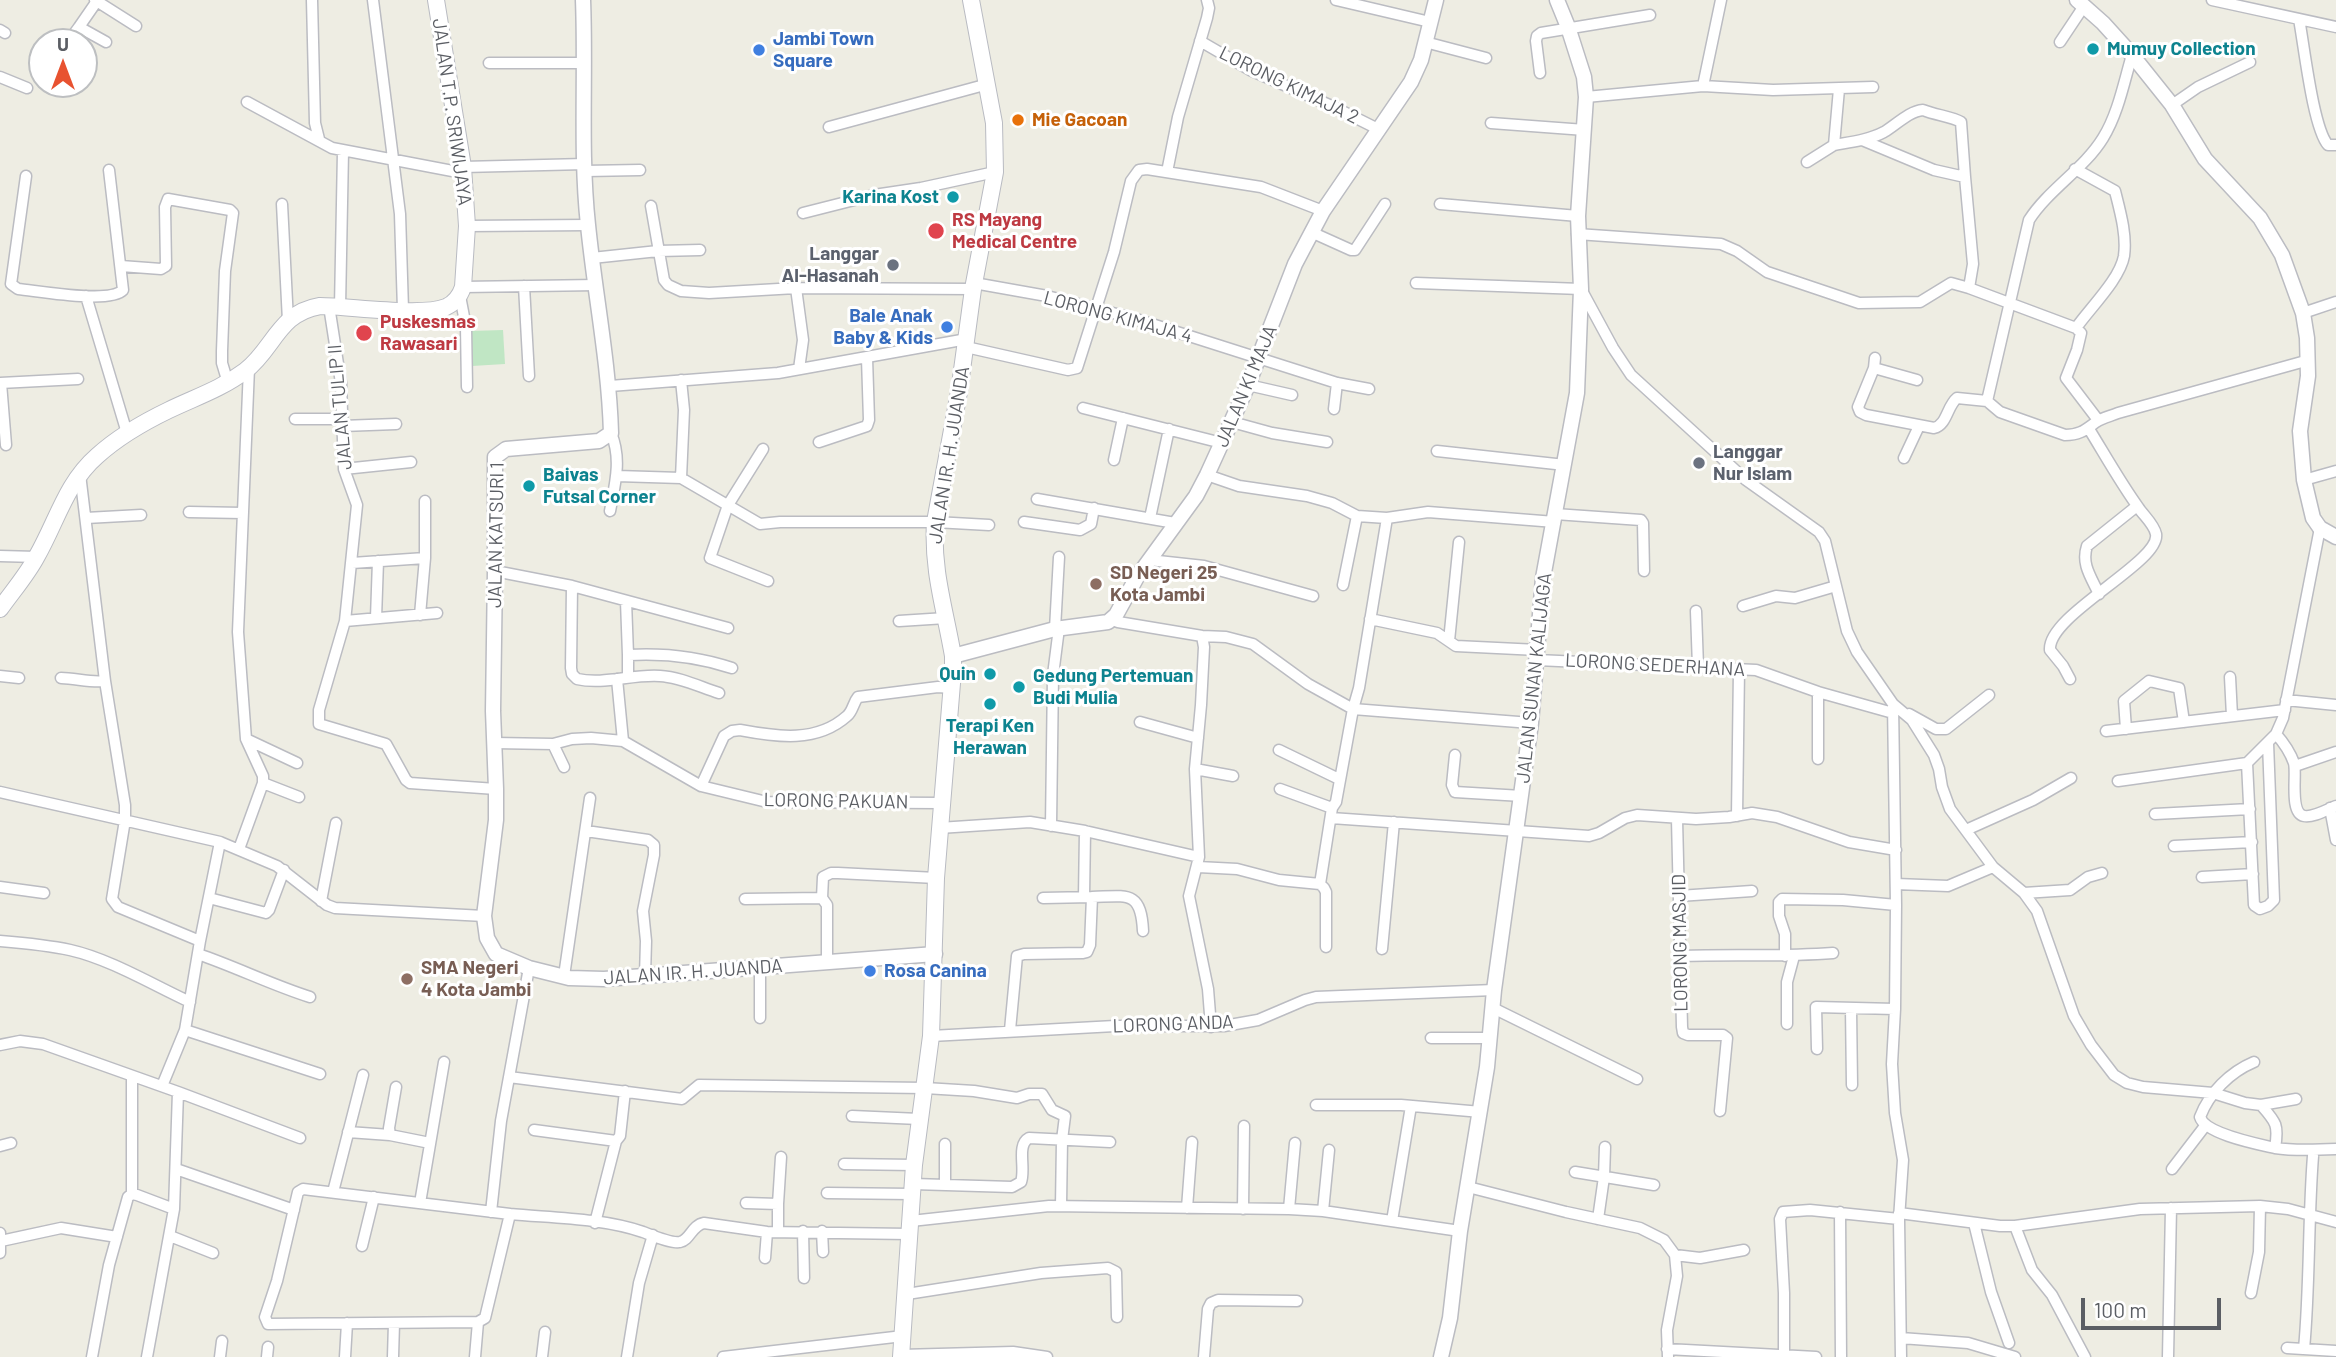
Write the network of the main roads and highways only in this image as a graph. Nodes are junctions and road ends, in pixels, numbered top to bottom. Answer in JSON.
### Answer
{"nodes":[{"id":1,"x":436,"y":0,"type":"edge"},
{"id":2,"x":971,"y":0,"type":"edge"},
{"id":3,"x":0,"y":609,"type":"edge"},
{"id":4,"x":901,"y":1356,"type":"edge"}],
"edges":[{"from":1,"to":3,"type":"main road","name":"JALAN T.P. SRIWIJAYA"},
{"from":2,"to":4,"type":"main road","name":"JALAN IR. H. JUANDA"}]}
